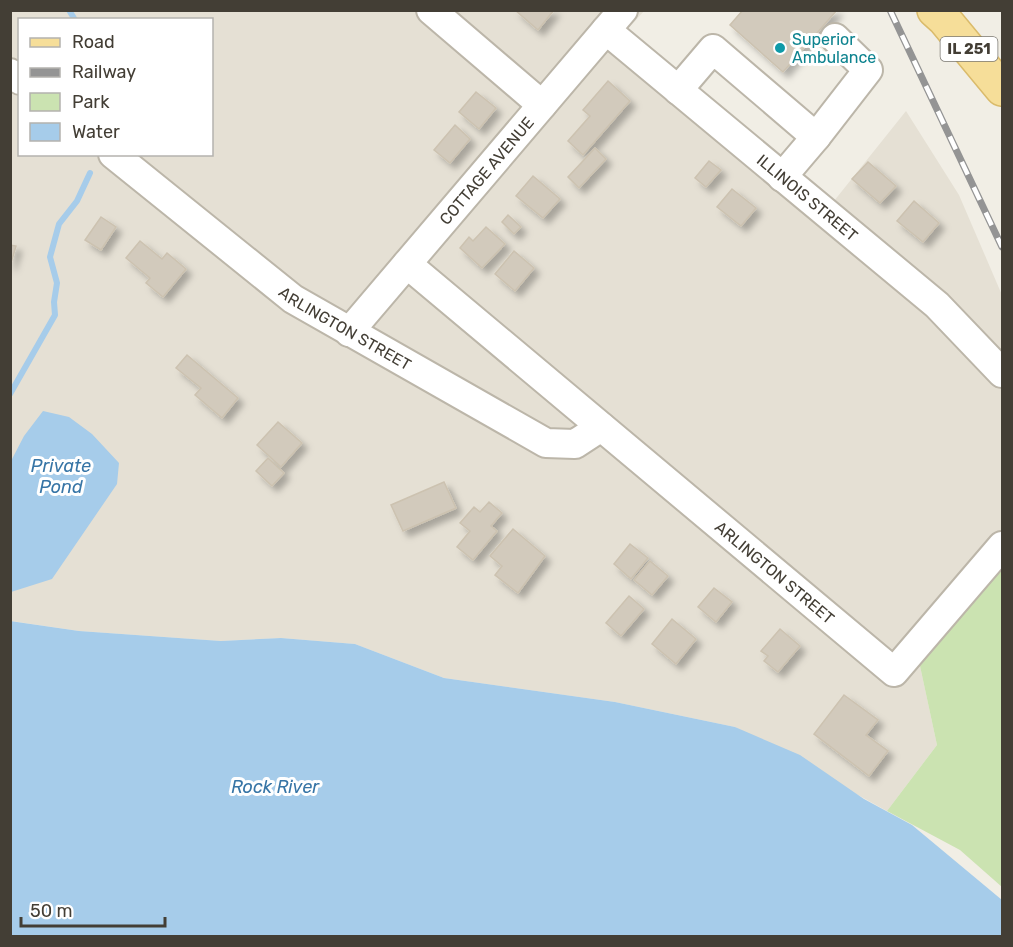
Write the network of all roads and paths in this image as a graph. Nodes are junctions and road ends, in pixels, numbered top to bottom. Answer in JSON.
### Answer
{"nodes":[{"id":1,"x":431,"y":10,"type":"edge"},
{"id":2,"x":934,"y":10,"type":"edge"},
{"id":3,"x":614,"y":20,"type":"edge"},
{"id":4,"x":835,"y":38,"type":"dead end"},
{"id":5,"x":1002,"y":89,"type":"edge"},
{"id":6,"x":678,"y":90,"type":"junction"},
{"id":7,"x":542,"y":105,"type":"junction"},
{"id":8,"x":816,"y":137,"type":"junction"},
{"id":9,"x":114,"y":156,"type":"edge"},
{"id":10,"x":782,"y":177,"type":"junction"},
{"id":11,"x":407,"y":264,"type":"junction"},
{"id":12,"x":349,"y":332,"type":"junction"},
{"id":13,"x":1002,"y":373,"type":"edge"},
{"id":14,"x":601,"y":427,"type":"junction"},
{"id":15,"x":1002,"y":546,"type":"edge"}],
"edges":[{"from":1,"to":7,"type":"street"},
{"from":2,"to":5,"type":"main road","number":"IL 251"},
{"from":3,"to":6,"type":"street","name":"ILLINOIS STREET"},
{"from":3,"to":7,"type":"street","name":"COTTAGE AVENUE"},
{"from":4,"to":8,"type":"street"},
{"from":6,"to":8,"type":"street"},
{"from":6,"to":10,"type":"street","name":"ILLINOIS STREET"},
{"from":7,"to":11,"type":"street","name":"COTTAGE AVENUE"},
{"from":8,"to":10,"type":"street"},
{"from":9,"to":12,"type":"street","name":"ARLINGTON STREET"},
{"from":10,"to":13,"type":"street","name":"ILLINOIS STREET"},
{"from":11,"to":12,"type":"street","name":"COTTAGE AVENUE"},
{"from":11,"to":14,"type":"street","name":"ARLINGTON STREET"},
{"from":12,"to":14,"type":"street","name":"ARLINGTON STREET"},
{"from":14,"to":15,"type":"street","name":"ARLINGTON STREET"}]}
